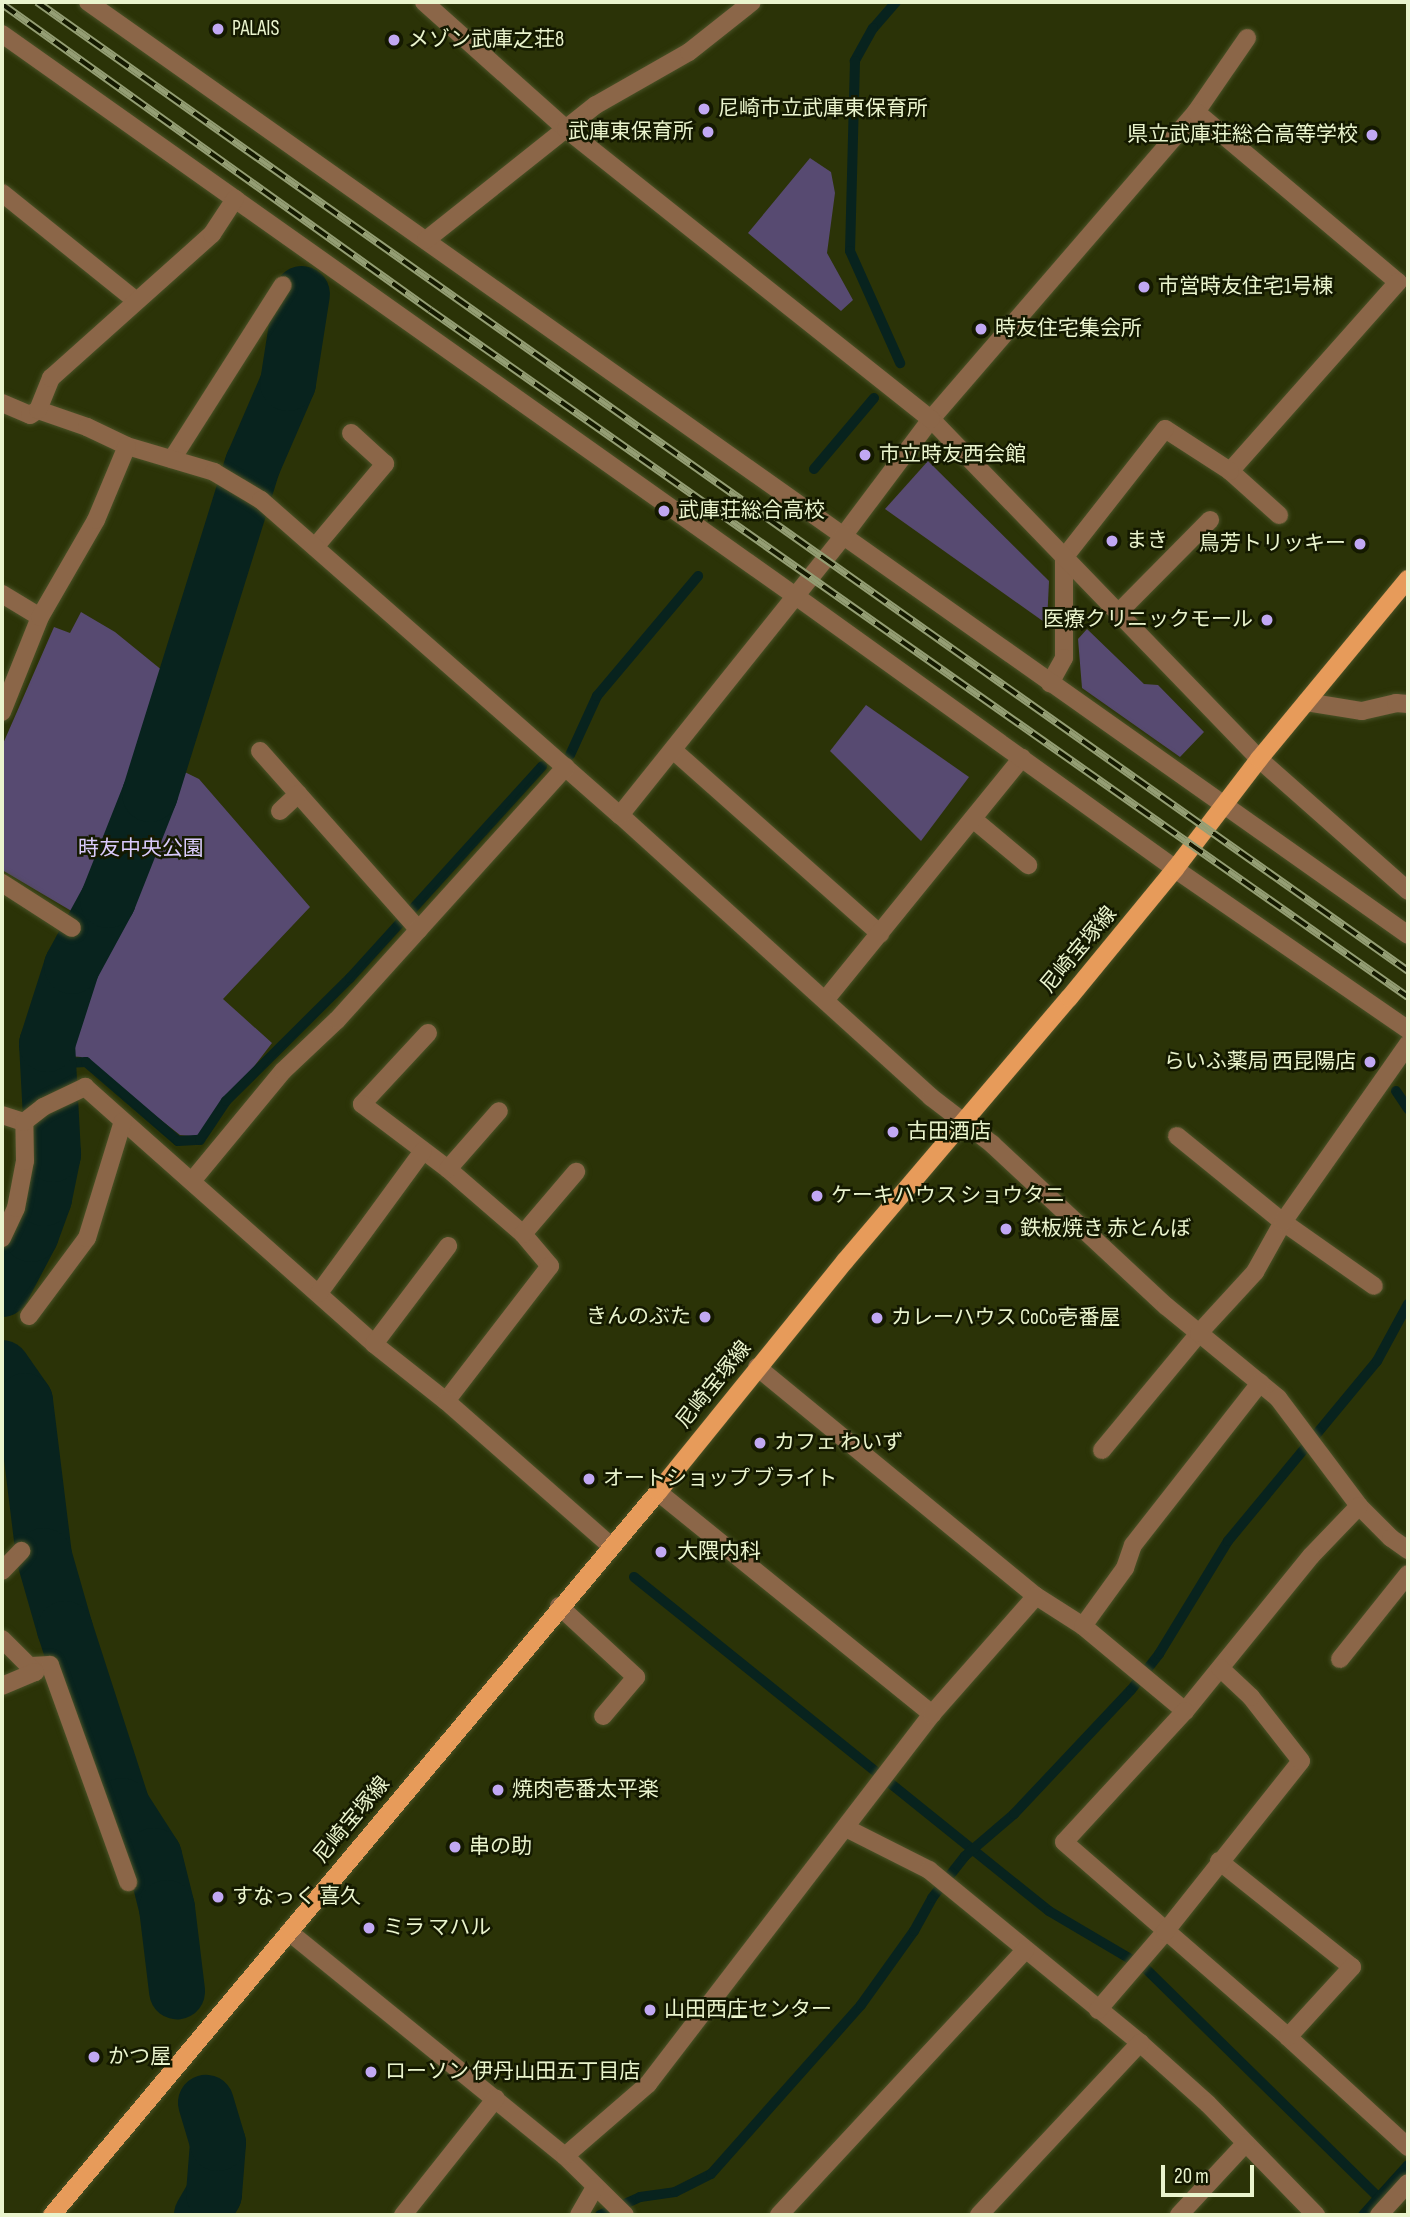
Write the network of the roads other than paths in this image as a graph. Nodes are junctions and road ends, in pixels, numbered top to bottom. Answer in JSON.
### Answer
{"nodes":[{"id":1,"x":88,"y":2,"type":"edge"},
{"id":2,"x":424,"y":2,"type":"edge"},
{"id":3,"x":752,"y":2,"type":"edge"},
{"id":4,"x":2,"y":34,"type":"edge"},
{"id":5,"x":1247,"y":38,"type":"dead end"},
{"id":6,"x":1196,"y":112,"type":"junction"},
{"id":7,"x":566,"y":129,"type":"junction"},
{"id":8,"x":2,"y":192,"type":"edge"},
{"id":9,"x":235,"y":199,"type":"junction"},
{"id":10,"x":426,"y":240,"type":"junction"},
{"id":11,"x":283,"y":285,"type":"dead end"},
{"id":12,"x":135,"y":300,"type":"junction"},
{"id":13,"x":2,"y":403,"type":"edge"},
{"id":14,"x":37,"y":410,"type":"junction"},
{"id":15,"x":931,"y":419,"type":"junction"},
{"id":16,"x":351,"y":433,"type":"dead end"},
{"id":17,"x":127,"y":446,"type":"junction"},
{"id":18,"x":172,"y":459,"type":"junction"},
{"id":19,"x":1230,"y":471,"type":"junction"},
{"id":20,"x":1279,"y":515,"type":"dead end"},
{"id":21,"x":1210,"y":520,"type":"dead end"},
{"id":22,"x":844,"y":535,"type":"junction"},
{"id":23,"x":315,"y":547,"type":"junction"},
{"id":24,"x":1064,"y":558,"type":"junction"},
{"id":25,"x":1408,"y":579,"type":"edge"},
{"id":26,"x":2,"y":594,"type":"edge"},
{"id":27,"x":797,"y":597,"type":"junction"},
{"id":28,"x":1118,"y":613,"type":"junction"},
{"id":29,"x":40,"y":617,"type":"junction"},
{"id":30,"x":1050,"y":683,"type":"junction"},
{"id":31,"x":1306,"y":702,"type":"junction"},
{"id":32,"x":1408,"y":704,"type":"edge"},
{"id":33,"x":2,"y":712,"type":"edge"},
{"id":34,"x":673,"y":750,"type":"junction"},
{"id":35,"x":260,"y":751,"type":"dead end"},
{"id":36,"x":1022,"y":758,"type":"junction"},
{"id":37,"x":1259,"y":760,"type":"junction"},
{"id":38,"x":566,"y":767,"type":"junction"},
{"id":39,"x":298,"y":794,"type":"junction"},
{"id":40,"x":1223,"y":805,"type":"junction"},
{"id":41,"x":280,"y":811,"type":"dead end"},
{"id":42,"x":620,"y":815,"type":"junction"},
{"id":43,"x":973,"y":819,"type":"junction"},
{"id":44,"x":1028,"y":865,"type":"dead end"},
{"id":45,"x":1175,"y":869,"type":"junction"},
{"id":46,"x":2,"y":883,"type":"edge"},
{"id":47,"x":1408,"y":891,"type":"edge"},
{"id":48,"x":72,"y":928,"type":"dead end"},
{"id":49,"x":419,"y":930,"type":"junction"},
{"id":50,"x":880,"y":934,"type":"junction"},
{"id":51,"x":1408,"y":935,"type":"edge"},
{"id":52,"x":826,"y":999,"type":"junction"},
{"id":53,"x":1408,"y":1030,"type":"edge"},
{"id":54,"x":428,"y":1033,"type":"dead end"},
{"id":55,"x":1408,"y":1044,"type":"edge"},
{"id":56,"x":499,"y":1111,"type":"dead end"},
{"id":57,"x":2,"y":1115,"type":"edge"},
{"id":58,"x":123,"y":1121,"type":"junction"},
{"id":59,"x":24,"y":1122,"type":"junction"},
{"id":60,"x":962,"y":1123,"type":"junction"},
{"id":61,"x":1177,"y":1136,"type":"dead end"},
{"id":62,"x":423,"y":1150,"type":"junction"},
{"id":63,"x":447,"y":1169,"type":"junction"},
{"id":64,"x":576,"y":1172,"type":"dead end"},
{"id":65,"x":192,"y":1181,"type":"junction"},
{"id":66,"x":1283,"y":1222,"type":"junction"},
{"id":67,"x":523,"y":1234,"type":"junction"},
{"id":68,"x":2,"y":1238,"type":"edge"},
{"id":69,"x":448,"y":1246,"type":"dead end"},
{"id":70,"x":1374,"y":1286,"type":"dead end"},
{"id":71,"x":319,"y":1293,"type":"junction"},
{"id":72,"x":29,"y":1316,"type":"dead end"},
{"id":73,"x":1199,"y":1333,"type":"junction"},
{"id":74,"x":374,"y":1344,"type":"junction"},
{"id":75,"x":757,"y":1367,"type":"junction"},
{"id":76,"x":1260,"y":1383,"type":"junction"},
{"id":77,"x":446,"y":1401,"type":"junction"},
{"id":78,"x":1102,"y":1450,"type":"dead end"},
{"id":79,"x":658,"y":1492,"type":"junction"},
{"id":80,"x":1359,"y":1506,"type":"junction"},
{"id":81,"x":611,"y":1546,"type":"junction"},
{"id":82,"x":1408,"y":1550,"type":"edge"},
{"id":83,"x":20,"y":1551,"type":"dead end"},
{"id":84,"x":2,"y":1571,"type":"edge"},
{"id":85,"x":1408,"y":1574,"type":"edge"},
{"id":86,"x":1036,"y":1596,"type":"junction"},
{"id":87,"x":559,"y":1606,"type":"junction"},
{"id":88,"x":1083,"y":1626,"type":"junction"},
{"id":89,"x":2,"y":1639,"type":"edge"},
{"id":90,"x":1340,"y":1659,"type":"dead end"},
{"id":91,"x":31,"y":1666,"type":"junction"},
{"id":92,"x":1220,"y":1668,"type":"junction"},
{"id":93,"x":2,"y":1686,"type":"edge"},
{"id":94,"x":1185,"y":1711,"type":"junction"},
{"id":95,"x":932,"y":1714,"type":"junction"},
{"id":96,"x":603,"y":1716,"type":"dead end"},
{"id":97,"x":846,"y":1828,"type":"junction"},
{"id":98,"x":1219,"y":1861,"type":"junction"},
{"id":99,"x":128,"y":1882,"type":"dead end"},
{"id":100,"x":289,"y":1932,"type":"junction"},
{"id":101,"x":1165,"y":1932,"type":"junction"},
{"id":102,"x":1025,"y":1950,"type":"junction"},
{"id":103,"x":1098,"y":2010,"type":"junction"},
{"id":104,"x":1288,"y":2036,"type":"junction"},
{"id":105,"x":1140,"y":2043,"type":"junction"},
{"id":106,"x":496,"y":2098,"type":"junction"},
{"id":107,"x":1246,"y":2143,"type":"junction"},
{"id":108,"x":1408,"y":2147,"type":"edge"},
{"id":109,"x":565,"y":2156,"type":"junction"},
{"id":110,"x":1408,"y":2183,"type":"edge"},
{"id":111,"x":594,"y":2187,"type":"junction"},
{"id":112,"x":52,"y":2215,"type":"edge"},
{"id":113,"x":403,"y":2215,"type":"edge"},
{"id":114,"x":579,"y":2215,"type":"edge"},
{"id":115,"x":625,"y":2215,"type":"edge"},
{"id":116,"x":779,"y":2215,"type":"edge"},
{"id":117,"x":979,"y":2215,"type":"edge"},
{"id":118,"x":1179,"y":2215,"type":"edge"},
{"id":119,"x":1316,"y":2215,"type":"edge"},
{"id":120,"x":1379,"y":2215,"type":"edge"}],
"edges":[{"from":1,"to":10,"type":"street"},
{"from":2,"to":7,"type":"street"},
{"from":3,"to":7,"type":"street"},
{"from":4,"to":9,"type":"street"},
{"from":5,"to":6,"type":"street"},
{"from":6,"to":15,"type":"street"},
{"from":6,"to":19,"type":"street"},
{"from":7,"to":10,"type":"street"},
{"from":7,"to":15,"type":"street"},
{"from":8,"to":12,"type":"street"},
{"from":9,"to":12,"type":"street"},
{"from":9,"to":27,"type":"street"},
{"from":10,"to":22,"type":"street"},
{"from":11,"to":18,"type":"street"},
{"from":12,"to":14,"type":"street"},
{"from":13,"to":14,"type":"street"},
{"from":14,"to":17,"type":"street"},
{"from":15,"to":22,"type":"street"},
{"from":15,"to":24,"type":"street"},
{"from":16,"to":23,"type":"street"},
{"from":17,"to":18,"type":"street"},
{"from":17,"to":29,"type":"street"},
{"from":18,"to":23,"type":"street"},
{"from":19,"to":20,"type":"street"},
{"from":19,"to":24,"type":"street"},
{"from":21,"to":28,"type":"street"},
{"from":22,"to":27,"type":"street"},
{"from":22,"to":30,"type":"street"},
{"from":23,"to":38,"type":"street"},
{"from":24,"to":28,"type":"street"},
{"from":24,"to":30,"type":"street"},
{"from":25,"to":31,"type":"main road","name":"尼崎宝塚線"},
{"from":26,"to":29,"type":"street"},
{"from":27,"to":34,"type":"street"},
{"from":27,"to":36,"type":"street"},
{"from":28,"to":37,"type":"street"},
{"from":29,"to":33,"type":"street"},
{"from":30,"to":40,"type":"street"},
{"from":31,"to":32,"type":"street"},
{"from":31,"to":37,"type":"main road","name":"尼崎宝塚線"},
{"from":34,"to":42,"type":"street"},
{"from":34,"to":50,"type":"street"},
{"from":35,"to":39,"type":"street"},
{"from":36,"to":43,"type":"street"},
{"from":36,"to":45,"type":"street"},
{"from":37,"to":40,"type":"main road","name":"尼崎宝塚線"},
{"from":37,"to":47,"type":"street"},
{"from":38,"to":42,"type":"street"},
{"from":38,"to":49,"type":"street"},
{"from":39,"to":41,"type":"street"},
{"from":39,"to":49,"type":"street"},
{"from":40,"to":45,"type":"main road","name":"尼崎宝塚線"},
{"from":40,"to":51,"type":"street"},
{"from":42,"to":52,"type":"street"},
{"from":43,"to":44,"type":"street"},
{"from":43,"to":50,"type":"street"},
{"from":45,"to":53,"type":"street"},
{"from":45,"to":60,"type":"main road","name":"尼崎宝塚線"},
{"from":46,"to":48,"type":"street"},
{"from":49,"to":65,"type":"street"},
{"from":50,"to":52,"type":"street"},
{"from":52,"to":60,"type":"street"},
{"from":54,"to":62,"type":"street"},
{"from":55,"to":66,"type":"street"},
{"from":56,"to":63,"type":"street"},
{"from":57,"to":59,"type":"street"},
{"from":58,"to":59,"type":"street"},
{"from":58,"to":65,"type":"street"},
{"from":58,"to":72,"type":"street"},
{"from":59,"to":68,"type":"street"},
{"from":60,"to":73,"type":"street"},
{"from":60,"to":75,"type":"main road","name":"尼崎宝塚線"},
{"from":61,"to":66,"type":"street"},
{"from":62,"to":63,"type":"street"},
{"from":62,"to":71,"type":"street"},
{"from":63,"to":67,"type":"street"},
{"from":64,"to":67,"type":"street"},
{"from":65,"to":71,"type":"street"},
{"from":66,"to":70,"type":"street"},
{"from":66,"to":73,"type":"street"},
{"from":67,"to":77,"type":"street"},
{"from":69,"to":74,"type":"street"},
{"from":71,"to":74,"type":"street"},
{"from":73,"to":76,"type":"street"},
{"from":73,"to":78,"type":"street"},
{"from":74,"to":77,"type":"street"},
{"from":75,"to":79,"type":"main road","name":"尼崎宝塚線"},
{"from":75,"to":86,"type":"street"},
{"from":76,"to":80,"type":"street"},
{"from":76,"to":88,"type":"street"},
{"from":77,"to":81,"type":"street"},
{"from":79,"to":81,"type":"main road","name":"尼崎宝塚線"},
{"from":79,"to":95,"type":"street"},
{"from":80,"to":82,"type":"street"},
{"from":80,"to":92,"type":"street"},
{"from":81,"to":87,"type":"main road","name":"尼崎宝塚線"},
{"from":83,"to":84,"type":"street"},
{"from":85,"to":90,"type":"street"},
{"from":86,"to":88,"type":"street"},
{"from":86,"to":95,"type":"street"},
{"from":87,"to":96,"type":"street"},
{"from":87,"to":100,"type":"main road","name":"尼崎宝塚線"},
{"from":88,"to":94,"type":"street"},
{"from":89,"to":91,"type":"street"},
{"from":91,"to":93,"type":"street"},
{"from":91,"to":99,"type":"street"},
{"from":92,"to":94,"type":"street"},
{"from":92,"to":98,"type":"street"},
{"from":94,"to":101,"type":"street"},
{"from":95,"to":97,"type":"street"},
{"from":97,"to":102,"type":"street"},
{"from":97,"to":109,"type":"street"},
{"from":98,"to":101,"type":"street"},
{"from":98,"to":104,"type":"street"},
{"from":100,"to":106,"type":"street"},
{"from":100,"to":112,"type":"main road","name":"尼崎宝塚線"},
{"from":101,"to":103,"type":"street"},
{"from":101,"to":104,"type":"street"},
{"from":102,"to":103,"type":"street"},
{"from":102,"to":116,"type":"street"},
{"from":103,"to":105,"type":"street"},
{"from":104,"to":108,"type":"street"},
{"from":105,"to":107,"type":"street"},
{"from":105,"to":117,"type":"street"},
{"from":106,"to":109,"type":"street"},
{"from":106,"to":113,"type":"street"},
{"from":107,"to":118,"type":"street"},
{"from":107,"to":119,"type":"street"},
{"from":109,"to":111,"type":"street"},
{"from":110,"to":120,"type":"street"},
{"from":111,"to":114,"type":"street"},
{"from":111,"to":115,"type":"street"}]}
